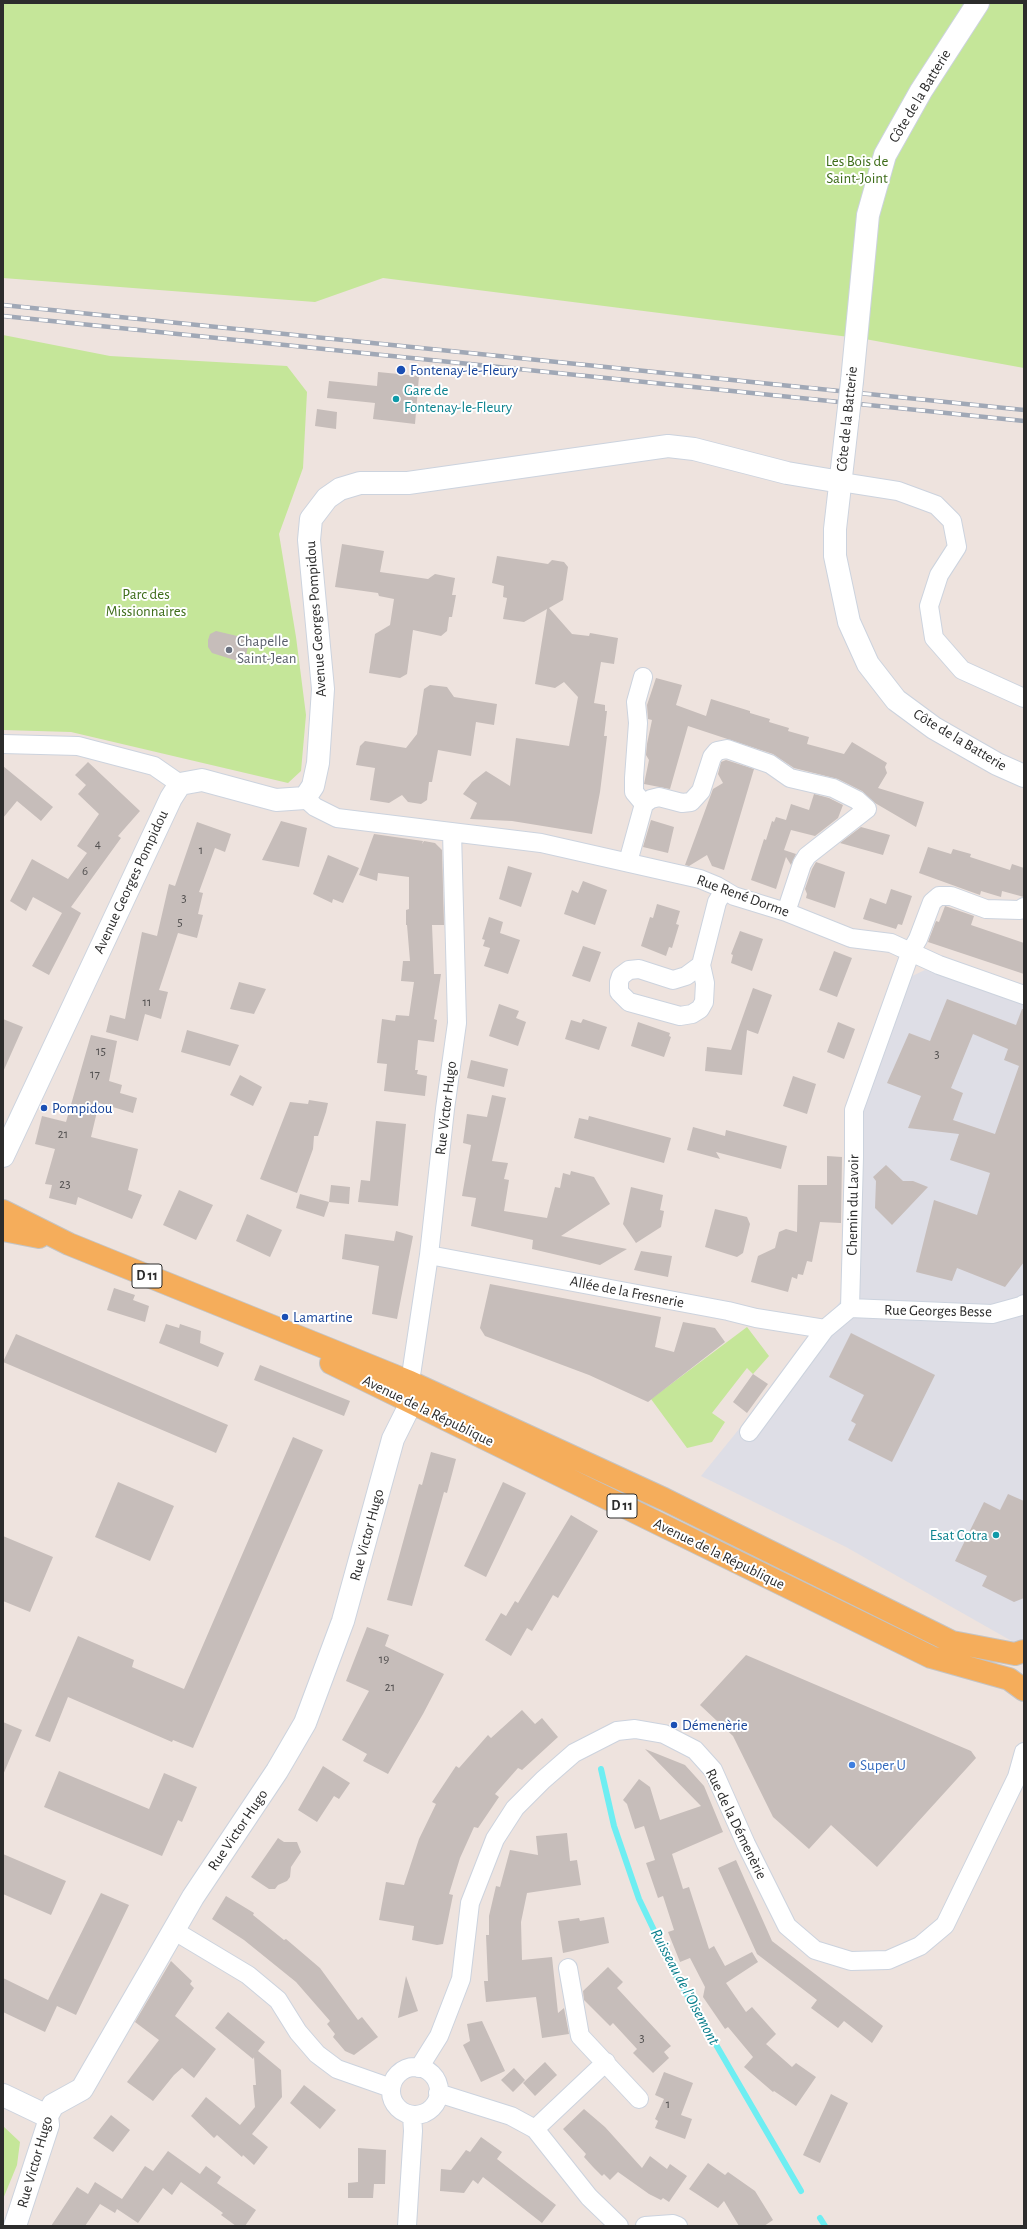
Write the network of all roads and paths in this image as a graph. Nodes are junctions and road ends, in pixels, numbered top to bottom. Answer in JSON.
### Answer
{"nodes":[{"id":1,"x":978,"y":3,"type":"edge"},
{"id":2,"x":841,"y":482,"type":"junction"},
{"id":3,"x":644,"y":677,"type":"dead end"},
{"id":4,"x":1024,"y":698,"type":"edge"},
{"id":5,"x":3,"y":744,"type":"edge"},
{"id":6,"x":1024,"y":776,"type":"edge"},
{"id":7,"x":180,"y":784,"type":"junction"},
{"id":8,"x":305,"y":798,"type":"junction"},
{"id":9,"x":644,"y":804,"type":"junction"},
{"id":10,"x":452,"y":832,"type":"junction"},
{"id":11,"x":628,"y":862,"type":"junction"},
{"id":12,"x":724,"y":890,"type":"junction"},
{"id":13,"x":1024,"y":907,"type":"edge"},
{"id":14,"x":786,"y":912,"type":"junction"},
{"id":15,"x":911,"y":951,"type":"junction"},
{"id":16,"x":701,"y":965,"type":"junction"},
{"id":17,"x":1024,"y":995,"type":"edge"},
{"id":18,"x":3,"y":1156,"type":"edge"},
{"id":19,"x":3,"y":1211,"type":"edge"},
{"id":20,"x":3,"y":1230,"type":"edge"},
{"id":21,"x":70,"y":1244,"type":"junction"},
{"id":22,"x":429,"y":1255,"type":"junction"},
{"id":23,"x":1024,"y":1304,"type":"edge"},
{"id":24,"x":224,"y":1308,"type":"junction"},
{"id":25,"x":850,"y":1308,"type":"junction"},
{"id":26,"x":825,"y":1329,"type":"junction"},
{"id":27,"x":410,"y":1382,"type":"junction"},
{"id":28,"x":411,"y":1403,"type":"junction"},
{"id":29,"x":750,"y":1432,"type":"dead end"},
{"id":30,"x":1024,"y":1651,"type":"edge"},
{"id":31,"x":1024,"y":1690,"type":"edge"},
{"id":32,"x":1024,"y":1752,"type":"edge"},
{"id":33,"x":1020,"y":1772,"type":"edge"},
{"id":34,"x":173,"y":1930,"type":"junction"},
{"id":35,"x":568,"y":1968,"type":"dead end"},
{"id":36,"x":606,"y":2062,"type":"junction"},
{"id":37,"x":419,"y":2068,"type":"junction"},
{"id":38,"x":391,"y":2088,"type":"junction"},
{"id":39,"x":438,"y":2093,"type":"junction"},
{"id":40,"x":11,"y":2098,"type":"edge"},
{"id":41,"x":639,"y":2099,"type":"dead end"},
{"id":42,"x":50,"y":2110,"type":"junction"},
{"id":43,"x":412,"y":2115,"type":"junction"},
{"id":44,"x":535,"y":2129,"type":"junction"},
{"id":45,"x":15,"y":2226,"type":"edge"},
{"id":46,"x":406,"y":2226,"type":"edge"},
{"id":47,"x":619,"y":2226,"type":"edge"},
{"id":48,"x":645,"y":2226,"type":"edge"},
{"id":49,"x":678,"y":2226,"type":"edge"}],
"edges":[{"from":1,"to":2,"type":"street","name":"Côte de la Batterie","bridge":true},
{"from":2,"to":4,"type":"street"},
{"from":2,"to":6,"type":"street","name":"Côte de la Batterie"},
{"from":2,"to":8,"type":"street","name":"Avenue Georges Pompidou"},
{"from":3,"to":9,"type":"street"},
{"from":5,"to":7,"type":"street"},
{"from":7,"to":8,"type":"street"},
{"from":7,"to":18,"type":"street","name":"Avenue Georges Pompidou"},
{"from":8,"to":10,"type":"street","name":"Rue René Dorme"},
{"from":9,"to":11,"type":"street"},
{"from":9,"to":14,"type":"street"},
{"from":10,"to":11,"type":"street","name":"Rue René Dorme"},
{"from":10,"to":22,"type":"street","name":"Rue Victor Hugo"},
{"from":11,"to":12,"type":"street","name":"Rue René Dorme"},
{"from":12,"to":14,"type":"street","name":"Rue René Dorme"},
{"from":12,"to":16,"type":"street"},
{"from":13,"to":15,"type":"street","name":"Chemin du Lavoir"},
{"from":14,"to":15,"type":"street","name":"Rue René Dorme"},
{"from":15,"to":17,"type":"street","name":"Rue René Dorme"},
{"from":15,"to":25,"type":"street","name":"Chemin du Lavoir"},
{"from":16,"to":16,"type":"street"},
{"from":19,"to":21,"type":"main road","name":"Avenue de la République","number":"D 11"},
{"from":20,"to":21,"type":"main road","name":"Avenue de la République","number":"D 11"},
{"from":21,"to":24,"type":"main road","name":"Avenue de la République","number":"D 11"},
{"from":22,"to":26,"type":"street","name":"Allée de la Fresnerie"},
{"from":22,"to":27,"type":"street","name":"Rue Victor Hugo"},
{"from":23,"to":25,"type":"street","name":"Rue Georges Besse"},
{"from":24,"to":27,"type":"main road","name":"Avenue de la République","number":"D 11"},
{"from":24,"to":28,"type":"main road","name":"Avenue de la République","number":"D 11"},
{"from":25,"to":26,"type":"street"},
{"from":26,"to":29,"type":"street"},
{"from":27,"to":30,"type":"main road","name":"Avenue de la République","number":"D 11"},
{"from":28,"to":31,"type":"main road","name":"Avenue de la République","number":"D 11"},
{"from":28,"to":34,"type":"street","name":"Rue Victor Hugo"},
{"from":32,"to":33,"type":"street","name":"Rue de la Démenèrie"},
{"from":33,"to":37,"type":"street","name":"Rue de la Démenèrie"},
{"from":34,"to":38,"type":"street"},
{"from":34,"to":42,"type":"street","name":"Rue Victor Hugo"},
{"from":35,"to":36,"type":"street"},
{"from":36,"to":41,"type":"street"},
{"from":36,"to":44,"type":"street"},
{"from":37,"to":38,"type":"street"},
{"from":37,"to":39,"type":"street"},
{"from":38,"to":43,"type":"street"},
{"from":39,"to":43,"type":"street"},
{"from":39,"to":44,"type":"street"},
{"from":40,"to":42,"type":"street"},
{"from":42,"to":45,"type":"street","name":"Rue Victor Hugo"},
{"from":43,"to":46,"type":"street"},
{"from":44,"to":47,"type":"street"},
{"from":48,"to":49,"type":"street"}]}
